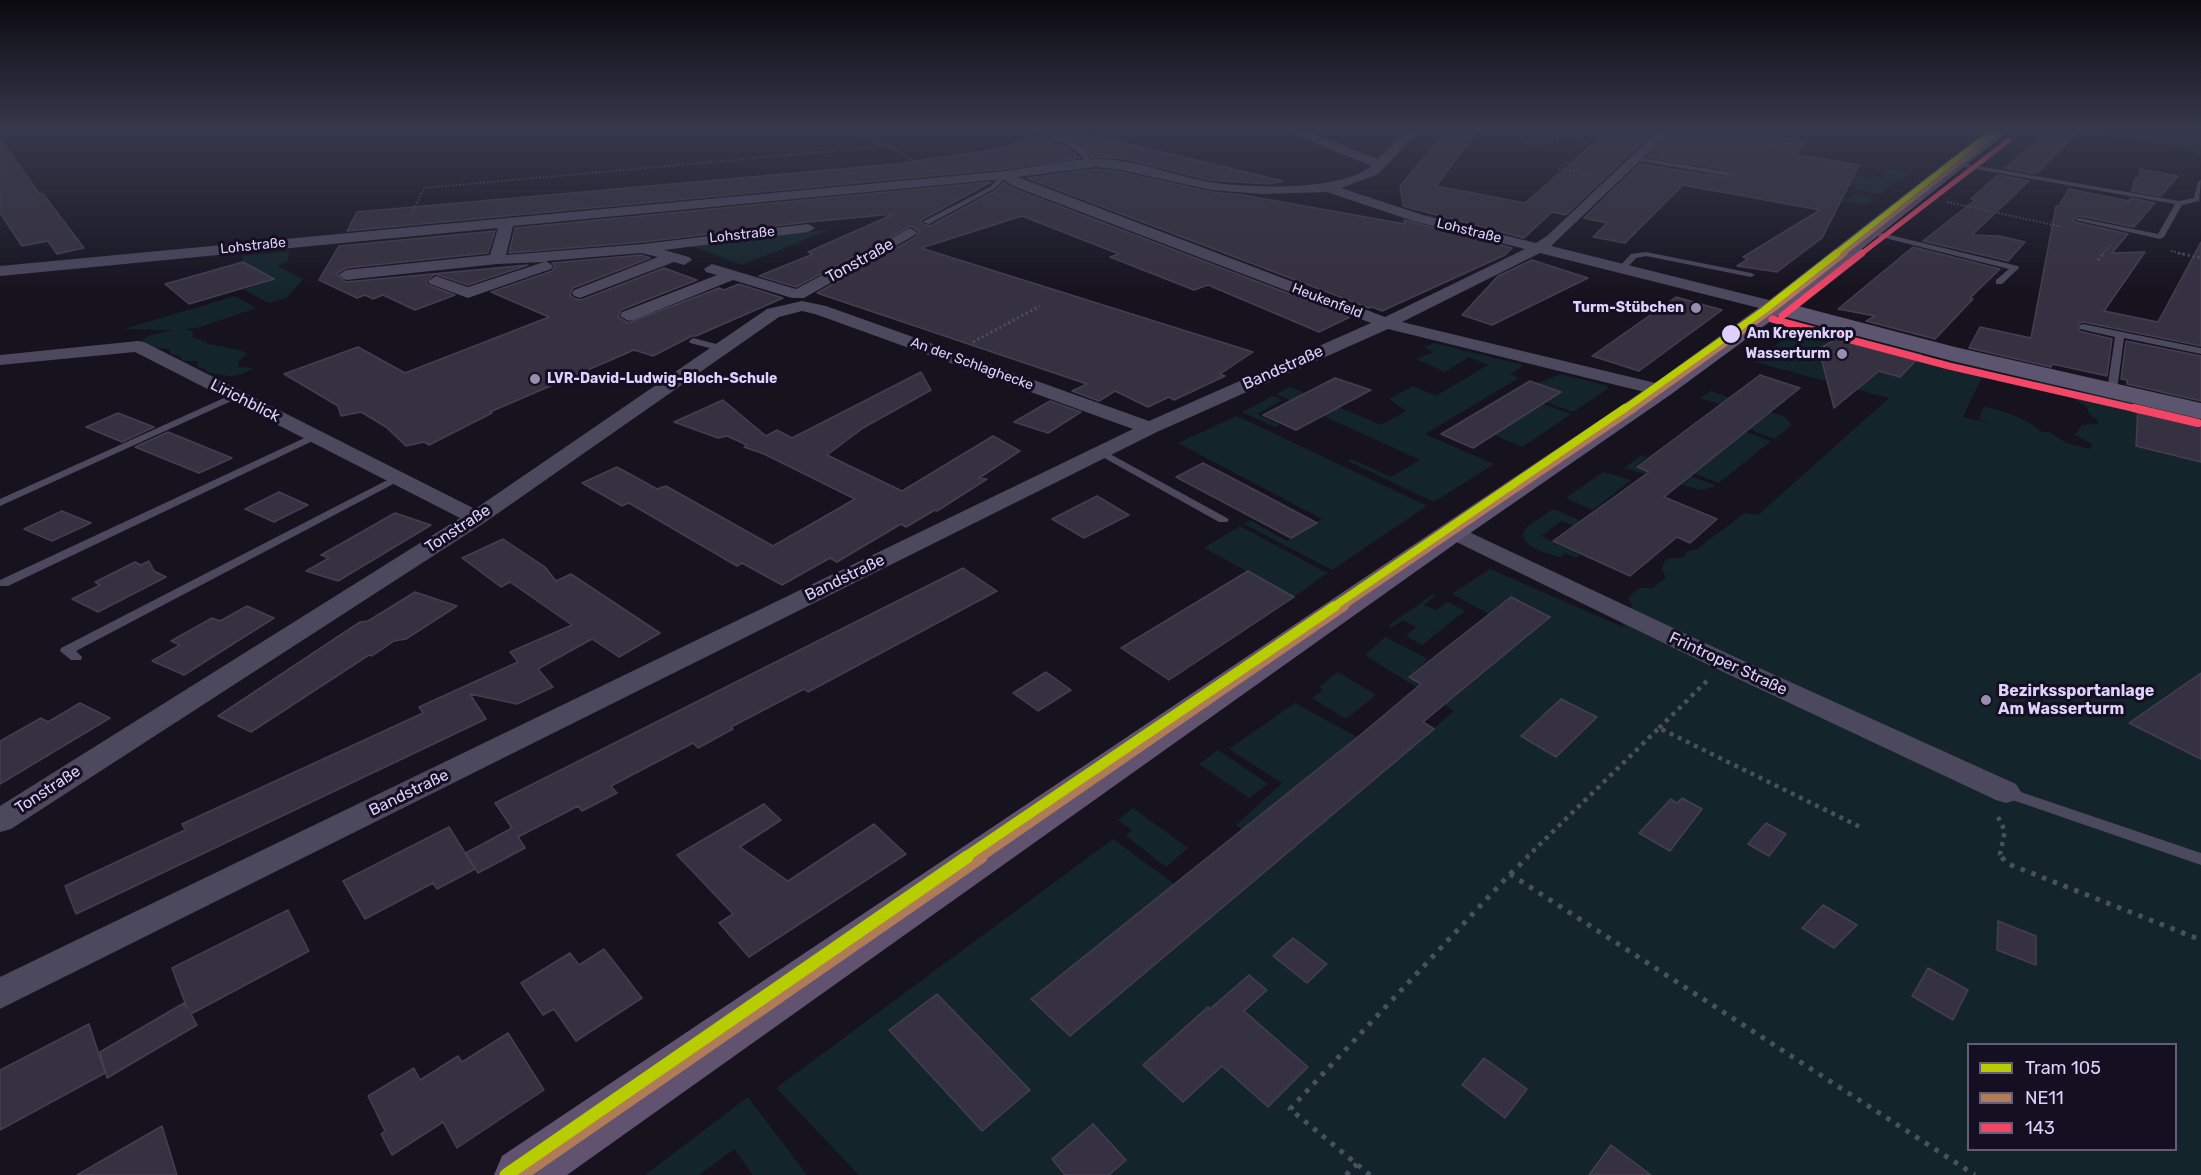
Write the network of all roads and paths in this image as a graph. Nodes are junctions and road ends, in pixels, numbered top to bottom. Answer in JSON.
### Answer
{"nodes":[{"id":1,"x":459,"y":185,"type":"edge"},
{"id":2,"x":901,"y":185,"type":"edge"},
{"id":3,"x":995,"y":185,"type":"edge"},
{"id":4,"x":1023,"y":185,"type":"edge"},
{"id":5,"x":1206,"y":185,"type":"edge"},
{"id":6,"x":1338,"y":185,"type":"edge"},
{"id":7,"x":1609,"y":185,"type":"edge"},
{"id":8,"x":1929,"y":185,"type":"edge"},
{"id":9,"x":2075,"y":185,"type":"edge"},
{"id":10,"x":2200,"y":185,"type":"edge"},
{"id":11,"x":1328,"y":188,"type":"junction"},
{"id":12,"x":1917,"y":195,"type":"junction"},
{"id":13,"x":2179,"y":203,"type":"junction"},
{"id":14,"x":2079,"y":220,"type":"dead end"},
{"id":15,"x":507,"y":222,"type":"junction"},
{"id":16,"x":926,"y":222,"type":"dead end"},
{"id":17,"x":808,"y":228,"type":"dead end"},
{"id":18,"x":2072,"y":229,"type":"dead end"},
{"id":19,"x":403,"y":232,"type":"junction"},
{"id":20,"x":910,"y":232,"type":"dead end"},
{"id":21,"x":1872,"y":232,"type":"junction"},
{"id":22,"x":641,"y":248,"type":"junction"},
{"id":23,"x":1538,"y":249,"type":"junction"},
{"id":24,"x":576,"y":255,"type":"junction"},
{"id":25,"x":497,"y":259,"type":"junction"},
{"id":26,"x":3,"y":266,"type":"edge"},
{"id":27,"x":1622,"y":268,"type":"junction"},
{"id":28,"x":712,"y":269,"type":"dead end"},
{"id":29,"x":346,"y":274,"type":"dead end"},
{"id":30,"x":732,"y":275,"type":"junction"},
{"id":31,"x":1751,"y":275,"type":"dead end"},
{"id":32,"x":436,"y":281,"type":"dead end"},
{"id":33,"x":1999,"y":282,"type":"dead end"},
{"id":34,"x":580,"y":293,"type":"dead end"},
{"id":35,"x":796,"y":301,"type":"junction"},
{"id":36,"x":1764,"y":304,"type":"junction"},
{"id":37,"x":1040,"y":306,"type":"dead end"},
{"id":38,"x":628,"y":316,"type":"dead end"},
{"id":39,"x":1386,"y":323,"type":"junction"},
{"id":40,"x":2083,"y":327,"type":"dead end"},
{"id":41,"x":2120,"y":334,"type":"junction"},
{"id":42,"x":693,"y":341,"type":"dead end"},
{"id":43,"x":721,"y":348,"type":"junction"},
{"id":44,"x":2201,"y":351,"type":"edge"},
{"id":45,"x":949,"y":356,"type":"junction"},
{"id":46,"x":0,"y":360,"type":"edge"},
{"id":47,"x":1660,"y":390,"type":"junction"},
{"id":48,"x":2112,"y":390,"type":"junction"},
{"id":49,"x":235,"y":396,"type":"junction"},
{"id":50,"x":2201,"y":411,"type":"edge"},
{"id":51,"x":1150,"y":428,"type":"junction"},
{"id":52,"x":315,"y":436,"type":"junction"},
{"id":53,"x":1101,"y":452,"type":"junction"},
{"id":54,"x":397,"y":478,"type":"junction"},
{"id":55,"x":0,"y":503,"type":"edge"},
{"id":56,"x":476,"y":518,"type":"junction"},
{"id":57,"x":1223,"y":520,"type":"dead end"},
{"id":58,"x":1452,"y":531,"type":"junction"},
{"id":59,"x":4,"y":583,"type":"dead end"},
{"id":60,"x":76,"y":657,"type":"dead end"},
{"id":61,"x":1726,"y":663,"type":"junction"},
{"id":62,"x":1659,"y":728,"type":"junction"},
{"id":63,"x":1999,"y":800,"type":"junction"},
{"id":64,"x":0,"y":821,"type":"edge"},
{"id":65,"x":1860,"y":827,"type":"dead end"},
{"id":66,"x":2201,"y":859,"type":"edge"},
{"id":67,"x":1510,"y":874,"type":"junction"},
{"id":68,"x":2201,"y":940,"type":"edge"},
{"id":69,"x":0,"y":994,"type":"edge"},
{"id":70,"x":1356,"y":1164,"type":"junction"},
{"id":71,"x":521,"y":1175,"type":"edge"},
{"id":72,"x":1346,"y":1175,"type":"edge"},
{"id":73,"x":1370,"y":1175,"type":"edge"},
{"id":74,"x":1975,"y":1175,"type":"edge"}],
"edges":[{"from":1,"to":19,"type":"path"},
{"from":2,"to":15,"type":"street","name":"Lohstraße"},
{"from":3,"to":16,"type":"lane"},
{"from":4,"to":39,"type":"street","name":"Heukenfeld"},
{"from":5,"to":11,"type":"street","name":"Lohstraße"},
{"from":6,"to":11,"type":"street"},
{"from":7,"to":23,"type":"street","name":"Bandstraße"},
{"from":8,"to":12,"type":"main road"},
{"from":9,"to":13,"type":"lane"},
{"from":10,"to":13,"type":"lane"},
{"from":11,"to":23,"type":"street","name":"Lohstraße"},
{"from":12,"to":18,"type":"path"},
{"from":12,"to":21,"type":"main road"},
{"from":13,"to":14,"type":"lane"},
{"from":15,"to":19,"type":"street","name":"Lohstraße"},
{"from":15,"to":25,"type":"street"},
{"from":17,"to":22,"type":"street","name":"Lohstraße"},
{"from":19,"to":26,"type":"street","name":"Lohstraße"},
{"from":20,"to":35,"type":"street","name":"Tonstraße"},
{"from":21,"to":33,"type":"lane"},
{"from":21,"to":36,"type":"main road"},
{"from":22,"to":24,"type":"street","name":"Lohstraße"},
{"from":22,"to":34,"type":"street","name":"Lohstraße"},
{"from":23,"to":27,"type":"street","name":"Lohstraße"},
{"from":23,"to":39,"type":"street","name":"Bandstraße"},
{"from":24,"to":25,"type":"street","name":"Lohstraße"},
{"from":24,"to":32,"type":"street","name":"Lohstraße"},
{"from":25,"to":29,"type":"street","name":"Lohstraße"},
{"from":27,"to":31,"type":"lane"},
{"from":27,"to":36,"type":"street","name":"Lohstraße"},
{"from":28,"to":30,"type":"street","name":"Lohstraße"},
{"from":30,"to":35,"type":"street","name":"Lohstraße"},
{"from":30,"to":38,"type":"street"},
{"from":35,"to":43,"type":"street","name":"Tonstraße"},
{"from":35,"to":45,"type":"street","name":"An der Schlaghecke"},
{"from":36,"to":47,"type":"main road"},
{"from":36,"to":48,"type":"main road"},
{"from":37,"to":45,"type":"path"},
{"from":39,"to":47,"type":"street","name":"Heukenfeld"},
{"from":39,"to":51,"type":"street","name":"Bandstraße"},
{"from":40,"to":41,"type":"lane"},
{"from":41,"to":44,"type":"lane"},
{"from":41,"to":48,"type":"lane"},
{"from":42,"to":43,"type":"lane"},
{"from":43,"to":56,"type":"street","name":"Tonstraße"},
{"from":45,"to":51,"type":"street","name":"An der Schlaghecke"},
{"from":46,"to":49,"type":"street","name":"Lirichblick"},
{"from":47,"to":58,"type":"main road"},
{"from":48,"to":50,"type":"main road"},
{"from":49,"to":52,"type":"street","name":"Lirichblick"},
{"from":49,"to":55,"type":"lane"},
{"from":51,"to":53,"type":"street","name":"Bandstraße"},
{"from":52,"to":54,"type":"street","name":"Lirichblick"},
{"from":52,"to":59,"type":"lane"},
{"from":53,"to":57,"type":"lane"},
{"from":53,"to":69,"type":"street","name":"Bandstraße"},
{"from":54,"to":56,"type":"street","name":"Lirichblick"},
{"from":54,"to":60,"type":"lane"},
{"from":56,"to":64,"type":"street","name":"Tonstraße"},
{"from":58,"to":61,"type":"street","name":"Frintroper Straße"},
{"from":58,"to":71,"type":"main road"},
{"from":61,"to":62,"type":"path"},
{"from":61,"to":63,"type":"street","name":"Frintroper Straße"},
{"from":62,"to":65,"type":"path"},
{"from":62,"to":67,"type":"path"},
{"from":63,"to":66,"type":"lane"},
{"from":63,"to":68,"type":"path"},
{"from":67,"to":70,"type":"path"},
{"from":67,"to":74,"type":"path"},
{"from":70,"to":72,"type":"path"},
{"from":70,"to":73,"type":"path"}]}
